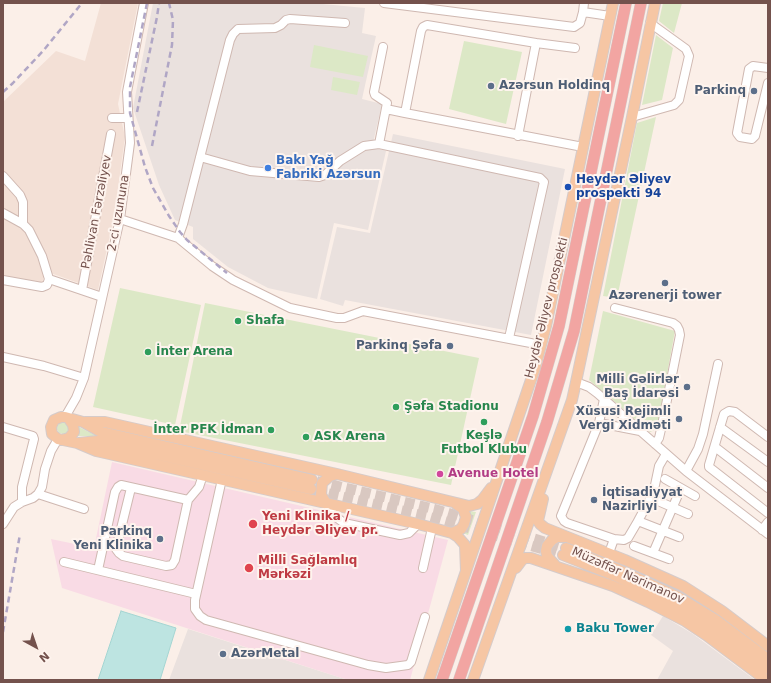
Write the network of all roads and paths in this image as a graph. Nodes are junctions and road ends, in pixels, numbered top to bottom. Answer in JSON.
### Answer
{"nodes":[{"id":1,"x":144,"y":3,"type":"edge"},
{"id":2,"x":384,"y":3,"type":"edge"},
{"id":3,"x":584,"y":3,"type":"edge"},
{"id":4,"x":613,"y":3,"type":"edge"},
{"id":5,"x":626,"y":3,"type":"edge"},
{"id":6,"x":641,"y":3,"type":"edge"},
{"id":7,"x":654,"y":3,"type":"edge"},
{"id":8,"x":583,"y":12,"type":"junction"},
{"id":9,"x":610,"y":16,"type":"junction"},
{"id":10,"x":346,"y":23,"type":"dead end"},
{"id":11,"x":650,"y":23,"type":"junction"},
{"id":12,"x":536,"y":43,"type":"junction"},
{"id":13,"x":383,"y":47,"type":"dead end"},
{"id":14,"x":575,"y":48,"type":"dead end"},
{"id":15,"x":768,"y":68,"type":"edge"},
{"id":16,"x":768,"y":83,"type":"edge"},
{"id":17,"x":386,"y":109,"type":"junction"},
{"id":18,"x":405,"y":113,"type":"junction"},
{"id":19,"x":632,"y":117,"type":"junction"},
{"id":20,"x":112,"y":118,"type":"dead end"},
{"id":21,"x":128,"y":118,"type":"junction"},
{"id":22,"x":111,"y":134,"type":"dead end"},
{"id":23,"x":518,"y":136,"type":"junction"},
{"id":24,"x":379,"y":144,"type":"junction"},
{"id":25,"x":583,"y":147,"type":"junction"},
{"id":26,"x":200,"y":157,"type":"junction"},
{"id":27,"x":3,"y":176,"type":"edge"},
{"id":28,"x":3,"y":213,"type":"edge"},
{"id":29,"x":120,"y":219,"type":"junction"},
{"id":30,"x":23,"y":224,"type":"junction"},
{"id":31,"x":178,"y":238,"type":"junction"},
{"id":32,"x":49,"y":278,"type":"junction"},
{"id":33,"x":3,"y":280,"type":"edge"},
{"id":34,"x":82,"y":290,"type":"junction"},
{"id":35,"x":102,"y":297,"type":"junction"},
{"id":36,"x":615,"y":308,"type":"dead end"},
{"id":37,"x":509,"y":338,"type":"junction"},
{"id":38,"x":541,"y":345,"type":"junction"},
{"id":39,"x":3,"y":357,"type":"edge"},
{"id":40,"x":718,"y":364,"type":"dead end"},
{"id":41,"x":84,"y":378,"type":"junction"},
{"id":42,"x":576,"y":382,"type":"junction"},
{"id":43,"x":604,"y":399,"type":"junction"},
{"id":44,"x":572,"y":400,"type":"junction"},
{"id":45,"x":67,"y":418,"type":"junction"},
{"id":46,"x":83,"y":422,"type":"junction"},
{"id":47,"x":599,"y":423,"type":"junction"},
{"id":48,"x":3,"y":427,"type":"edge"},
{"id":49,"x":720,"y":427,"type":"junction"},
{"id":50,"x":641,"y":432,"type":"junction"},
{"id":51,"x":768,"y":437,"type":"edge"},
{"id":52,"x":60,"y":440,"type":"junction"},
{"id":53,"x":77,"y":443,"type":"junction"},
{"id":54,"x":655,"y":444,"type":"junction"},
{"id":55,"x":715,"y":447,"type":"junction"},
{"id":56,"x":666,"y":454,"type":"junction"},
{"id":57,"x":768,"y":462,"type":"edge"},
{"id":58,"x":686,"y":470,"type":"junction"},
{"id":59,"x":337,"y":474,"type":"junction"},
{"id":60,"x":203,"y":475,"type":"junction"},
{"id":61,"x":498,"y":476,"type":"junction"},
{"id":62,"x":665,"y":479,"type":"dead end"},
{"id":63,"x":222,"y":480,"type":"junction"},
{"id":64,"x":132,"y":488,"type":"junction"},
{"id":65,"x":681,"y":488,"type":"junction"},
{"id":66,"x":768,"y":488,"type":"edge"},
{"id":67,"x":38,"y":494,"type":"junction"},
{"id":68,"x":695,"y":496,"type":"dead end"},
{"id":69,"x":188,"y":500,"type":"junction"},
{"id":70,"x":658,"y":501,"type":"dead end"},
{"id":71,"x":22,"y":502,"type":"junction"},
{"id":72,"x":326,"y":503,"type":"junction"},
{"id":73,"x":456,"y":504,"type":"junction"},
{"id":74,"x":672,"y":507,"type":"junction"},
{"id":75,"x":84,"y":509,"type":"dead end"},
{"id":76,"x":768,"y":513,"type":"edge"},
{"id":77,"x":688,"y":514,"type":"dead end"},
{"id":78,"x":638,"y":521,"type":"junction"},
{"id":79,"x":768,"y":522,"type":"edge"},
{"id":80,"x":3,"y":524,"type":"edge"},
{"id":81,"x":418,"y":524,"type":"junction"},
{"id":82,"x":432,"y":528,"type":"junction"},
{"id":83,"x":662,"y":530,"type":"junction"},
{"id":84,"x":765,"y":532,"type":"edge"},
{"id":85,"x":452,"y":533,"type":"junction"},
{"id":86,"x":568,"y":537,"type":"junction"},
{"id":87,"x":679,"y":537,"type":"dead end"},
{"id":88,"x":614,"y":539,"type":"junction"},
{"id":89,"x":634,"y":546,"type":"dead end"},
{"id":90,"x":609,"y":553,"type":"junction"},
{"id":91,"x":652,"y":553,"type":"junction"},
{"id":92,"x":669,"y":559,"type":"dead end"},
{"id":93,"x":64,"y":562,"type":"dead end"},
{"id":94,"x":556,"y":566,"type":"junction"},
{"id":95,"x":423,"y":568,"type":"dead end"},
{"id":96,"x":98,"y":570,"type":"junction"},
{"id":97,"x":466,"y":571,"type":"junction"},
{"id":98,"x":508,"y":580,"type":"junction"},
{"id":99,"x":196,"y":594,"type":"junction"},
{"id":100,"x":425,"y":618,"type":"dead end"},
{"id":101,"x":768,"y":646,"type":"edge"},
{"id":102,"x":768,"y":659,"type":"edge"},
{"id":103,"x":768,"y":669,"type":"edge"},
{"id":104,"x":428,"y":680,"type":"edge"},
{"id":105,"x":442,"y":680,"type":"edge"},
{"id":106,"x":459,"y":680,"type":"edge"},
{"id":107,"x":473,"y":680,"type":"edge"},
{"id":108,"x":766,"y":680,"type":"edge"}],
"edges":[{"from":1,"to":21,"type":"street","name":"2-ci uzununa"},
{"from":2,"to":8,"type":"street"},
{"from":3,"to":8,"type":"street"},
{"from":4,"to":9,"type":"main road"},
{"from":5,"to":105,"type":"highway","name":"Heydər Əliyev prospekti"},
{"from":6,"to":106,"type":"highway"},
{"from":7,"to":11,"type":"main road"},
{"from":8,"to":9,"type":"street"},
{"from":9,"to":25,"type":"main road"},
{"from":10,"to":26,"type":"street"},
{"from":11,"to":19,"type":"main road"},
{"from":11,"to":19,"type":"street"},
{"from":12,"to":14,"type":"street"},
{"from":12,"to":18,"type":"street"},
{"from":12,"to":23,"type":"street"},
{"from":13,"to":17,"type":"street"},
{"from":15,"to":16,"type":"street"},
{"from":17,"to":18,"type":"street"},
{"from":17,"to":24,"type":"street"},
{"from":18,"to":23,"type":"street"},
{"from":19,"to":42,"type":"main road"},
{"from":20,"to":21,"type":"street"},
{"from":21,"to":29,"type":"street","name":"2-ci uzununa"},
{"from":22,"to":34,"type":"street","name":"Pəhlivan Fərzəliyev"},
{"from":23,"to":25,"type":"street"},
{"from":24,"to":26,"type":"street"},
{"from":24,"to":37,"type":"street"},
{"from":25,"to":38,"type":"main road"},
{"from":26,"to":31,"type":"street"},
{"from":27,"to":30,"type":"street"},
{"from":28,"to":30,"type":"street"},
{"from":29,"to":31,"type":"street"},
{"from":29,"to":35,"type":"street","name":"2-ci uzununa"},
{"from":30,"to":32,"type":"street"},
{"from":31,"to":37,"type":"street"},
{"from":32,"to":33,"type":"street"},
{"from":32,"to":34,"type":"street"},
{"from":34,"to":35,"type":"street"},
{"from":35,"to":41,"type":"street","name":"2-ci uzununa"},
{"from":36,"to":54,"type":"street"},
{"from":37,"to":38,"type":"street"},
{"from":38,"to":61,"type":"main road"},
{"from":39,"to":41,"type":"street"},
{"from":40,"to":58,"type":"street"},
{"from":41,"to":45,"type":"street","name":"2-ci uzununa"},
{"from":42,"to":43,"type":"street"},
{"from":42,"to":44,"type":"main road"},
{"from":43,"to":47,"type":"street"},
{"from":43,"to":50,"type":"street"},
{"from":44,"to":86,"type":"main road"},
{"from":44,"to":98,"type":"main road"},
{"from":45,"to":46,"type":"main road"},
{"from":45,"to":52,"type":"main road"},
{"from":45,"to":52,"type":"main road"},
{"from":46,"to":53,"type":"main road"},
{"from":46,"to":59,"type":"main road"},
{"from":47,"to":50,"type":"street"},
{"from":47,"to":88,"type":"street"},
{"from":48,"to":71,"type":"street"},
{"from":49,"to":51,"type":"street"},
{"from":49,"to":55,"type":"street"},
{"from":49,"to":57,"type":"street"},
{"from":50,"to":54,"type":"street"},
{"from":52,"to":53,"type":"main road"},
{"from":52,"to":67,"type":"street"},
{"from":53,"to":60,"type":"main road"},
{"from":54,"to":56,"type":"street"},
{"from":55,"to":66,"type":"street"},
{"from":55,"to":76,"type":"street"},
{"from":56,"to":58,"type":"street"},
{"from":56,"to":78,"type":"street"},
{"from":58,"to":84,"type":"street"},
{"from":59,"to":72,"type":"main road"},
{"from":59,"to":73,"type":"main road"},
{"from":60,"to":63,"type":"main road"},
{"from":60,"to":69,"type":"street"},
{"from":61,"to":73,"type":"main road"},
{"from":61,"to":97,"type":"main road"},
{"from":62,"to":65,"type":"street"},
{"from":63,"to":72,"type":"main road"},
{"from":63,"to":99,"type":"street"},
{"from":64,"to":69,"type":"street"},
{"from":64,"to":69,"type":"street"},
{"from":64,"to":96,"type":"street"},
{"from":65,"to":68,"type":"street"},
{"from":65,"to":74,"type":"street"},
{"from":67,"to":71,"type":"street"},
{"from":67,"to":75,"type":"street"},
{"from":70,"to":74,"type":"street"},
{"from":71,"to":80,"type":"street"},
{"from":72,"to":81,"type":"main road"},
{"from":72,"to":81,"type":"street"},
{"from":73,"to":85,"type":"main road"},
{"from":74,"to":77,"type":"street"},
{"from":74,"to":83,"type":"street"},
{"from":78,"to":83,"type":"street"},
{"from":78,"to":88,"type":"street"},
{"from":79,"to":84,"type":"street"},
{"from":81,"to":82,"type":"main road"},
{"from":82,"to":85,"type":"main road"},
{"from":82,"to":95,"type":"street"},
{"from":83,"to":87,"type":"street"},
{"from":83,"to":91,"type":"street"},
{"from":85,"to":97,"type":"main road"},
{"from":86,"to":90,"type":"main road"},
{"from":86,"to":94,"type":"main road"},
{"from":88,"to":90,"type":"street"},
{"from":89,"to":91,"type":"street"},
{"from":90,"to":101,"type":"main road"},
{"from":91,"to":92,"type":"street"},
{"from":93,"to":96,"type":"street"},
{"from":94,"to":98,"type":"main road"},
{"from":94,"to":108,"type":"main road"},
{"from":96,"to":99,"type":"street"},
{"from":97,"to":104,"type":"main road"},
{"from":98,"to":107,"type":"main road"},
{"from":99,"to":100,"type":"street"},
{"from":102,"to":103,"type":"main road","name":"Müzəffər Nərimanov"}]}
